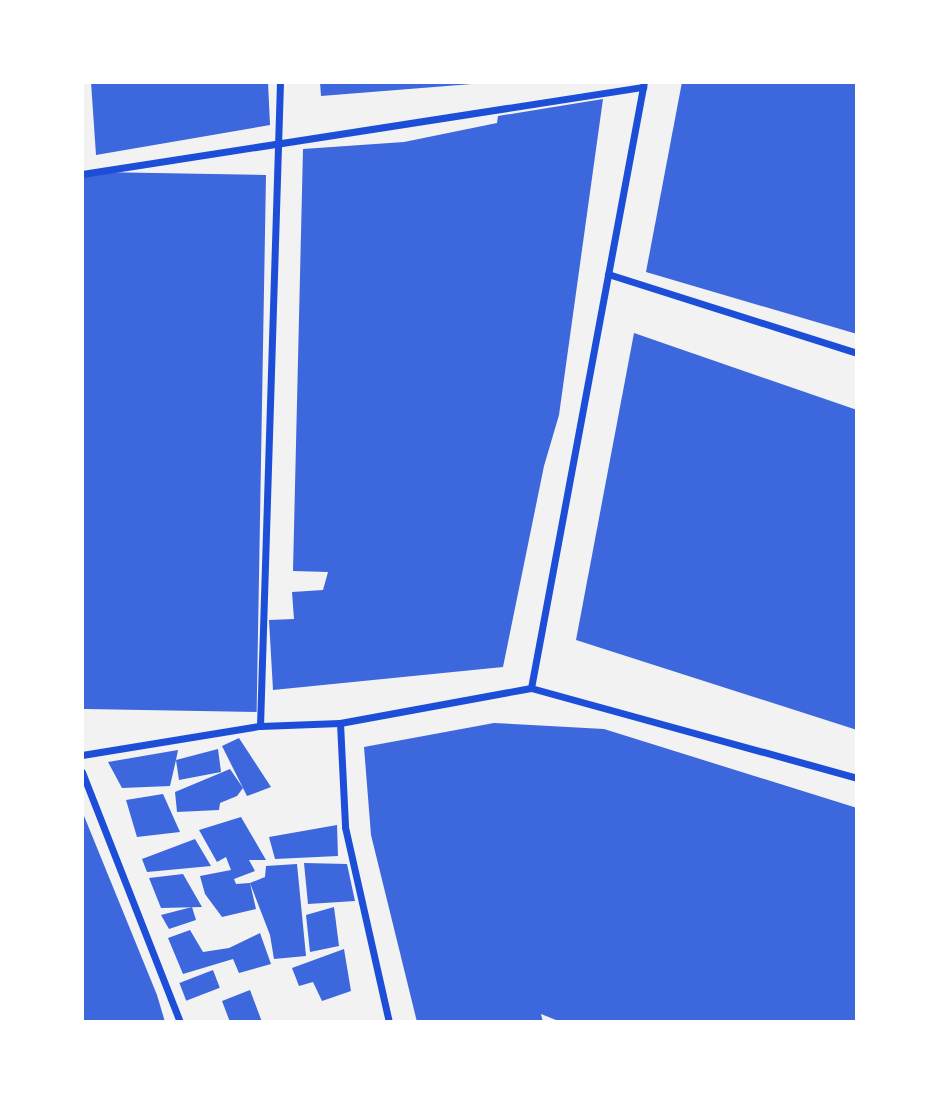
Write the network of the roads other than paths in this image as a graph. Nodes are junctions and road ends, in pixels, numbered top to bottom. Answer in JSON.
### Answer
{"nodes":[{"id":1,"x":280,"y":82,"type":"edge"},
{"id":2,"x":643,"y":85,"type":"edge"},
{"id":3,"x":279,"y":144,"type":"junction"},
{"id":4,"x":82,"y":174,"type":"edge"},
{"id":5,"x":608,"y":274,"type":"junction"},
{"id":6,"x":857,"y":353,"type":"edge"},
{"id":7,"x":531,"y":688,"type":"junction"},
{"id":8,"x":340,"y":723,"type":"junction"},
{"id":9,"x":260,"y":726,"type":"junction"},
{"id":10,"x":82,"y":755,"type":"edge"},
{"id":11,"x":82,"y":772,"type":"edge"},
{"id":12,"x":857,"y":778,"type":"edge"},
{"id":13,"x":180,"y":1022,"type":"edge"},
{"id":14,"x":389,"y":1022,"type":"edge"}],
"edges":[{"from":1,"to":3,"type":"street"},
{"from":2,"to":3,"type":"street"},
{"from":2,"to":5,"type":"street"},
{"from":3,"to":4,"type":"street"},
{"from":3,"to":9,"type":"street"},
{"from":5,"to":6,"type":"street"},
{"from":5,"to":7,"type":"street"},
{"from":7,"to":8,"type":"street"},
{"from":7,"to":12,"type":"street"},
{"from":8,"to":9,"type":"street"},
{"from":8,"to":14,"type":"street"},
{"from":9,"to":10,"type":"street"},
{"from":11,"to":13,"type":"street"}]}
